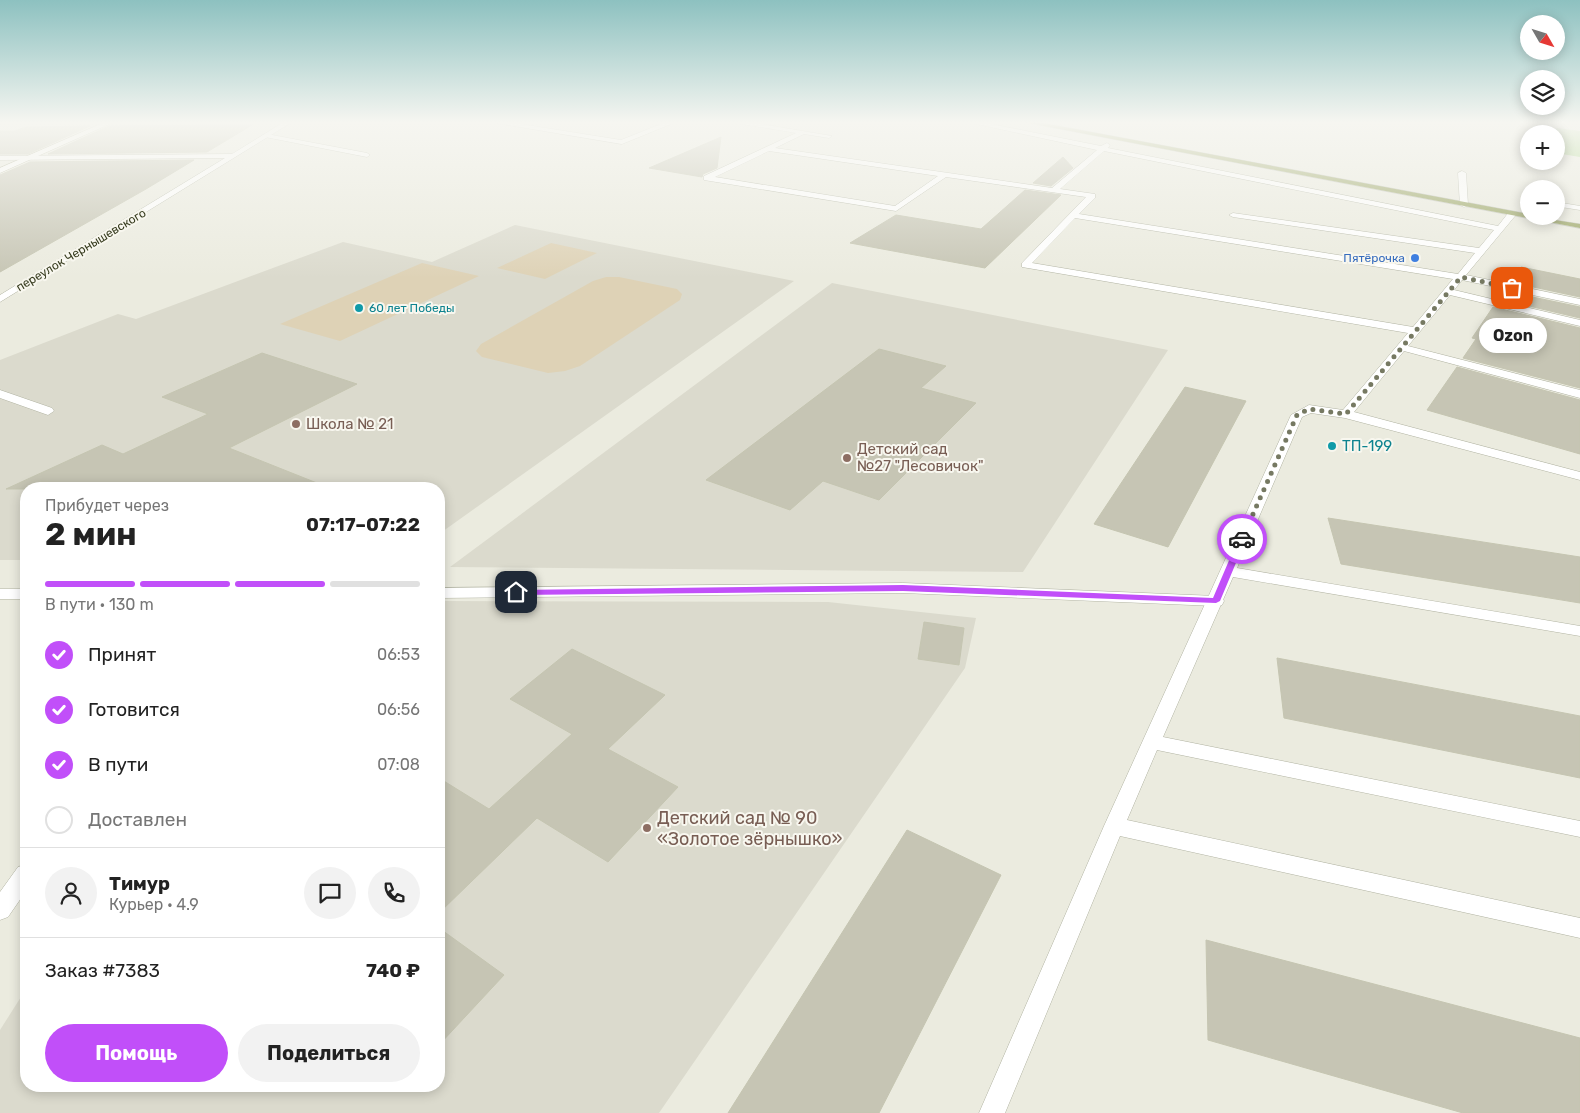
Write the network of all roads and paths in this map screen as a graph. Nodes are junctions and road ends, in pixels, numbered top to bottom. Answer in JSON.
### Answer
{"nodes":[{"id":1,"x":1462,"y":173,"type":"dead end"},
{"id":2,"x":205,"y":174,"type":"edge"},
{"id":3,"x":714,"y":174,"type":"edge"},
{"id":4,"x":945,"y":174,"type":"joint"},
{"id":5,"x":1073,"y":174,"type":"edge"},
{"id":6,"x":1232,"y":174,"type":"edge"},
{"id":7,"x":1299,"y":174,"type":"edge"},
{"id":8,"x":1054,"y":190,"type":"junction"},
{"id":9,"x":1464,"y":205,"type":"junction"},
{"id":10,"x":1565,"y":205,"type":"edge"},
{"id":11,"x":1580,"y":208,"type":"edge"},
{"id":12,"x":1512,"y":214,"type":"junction"},
{"id":13,"x":1233,"y":215,"type":"dead end"},
{"id":14,"x":1520,"y":215,"type":"edge"},
{"id":15,"x":1072,"y":216,"type":"junction"},
{"id":16,"x":1565,"y":222,"type":"edge"},
{"id":17,"x":1580,"y":226,"type":"edge"},
{"id":18,"x":1500,"y":228,"type":"junction"},
{"id":19,"x":1482,"y":251,"type":"junction"},
{"id":20,"x":1461,"y":277,"type":"junction"},
{"id":21,"x":1448,"y":292,"type":"junction"},
{"id":22,"x":0,"y":299,"type":"edge"},
{"id":23,"x":1580,"y":302,"type":"edge"},
{"id":24,"x":1580,"y":323,"type":"edge"},
{"id":25,"x":1417,"y":331,"type":"junction"},
{"id":26,"x":1403,"y":348,"type":"junction"},
{"id":27,"x":0,"y":394,"type":"edge"},
{"id":28,"x":1580,"y":394,"type":"edge"},
{"id":29,"x":48,"y":411,"type":"dead end"},
{"id":30,"x":1346,"y":414,"type":"junction"},
{"id":31,"x":1580,"y":476,"type":"edge"},
{"id":32,"x":1228,"y":571,"type":"junction"},
{"id":33,"x":445,"y":593,"type":"edge"},
{"id":34,"x":0,"y":594,"type":"edge"},
{"id":35,"x":20,"y":594,"type":"edge"},
{"id":36,"x":1216,"y":601,"type":"junction"},
{"id":37,"x":1580,"y":631,"type":"edge"},
{"id":38,"x":1152,"y":742,"type":"junction"},
{"id":39,"x":1114,"y":826,"type":"junction"},
{"id":40,"x":1580,"y":829,"type":"edge"},
{"id":41,"x":20,"y":882,"type":"edge"},
{"id":42,"x":0,"y":910,"type":"edge"},
{"id":43,"x":1580,"y":928,"type":"edge"},
{"id":44,"x":992,"y":1113,"type":"edge"}],
"edges":[{"from":1,"to":9,"type":"street"},
{"from":2,"to":22,"type":"street","name":"переулок Чернышевского"},
{"from":3,"to":4,"type":"street"},
{"from":4,"to":8,"type":"street"},
{"from":5,"to":8,"type":"street"},
{"from":6,"to":18,"type":"street"},
{"from":7,"to":9,"type":"main road"},
{"from":8,"to":15,"type":"street"},
{"from":9,"to":12,"type":"main road"},
{"from":10,"to":11,"type":"street"},
{"from":12,"to":14,"type":"main road"},
{"from":12,"to":18,"type":"street"},
{"from":13,"to":19,"type":"street"},
{"from":15,"to":20,"type":"street"},
{"from":15,"to":25,"type":"street"},
{"from":16,"to":17,"type":"main road"},
{"from":18,"to":19,"type":"street"},
{"from":19,"to":20,"type":"street"},
{"from":20,"to":21,"type":"street"},
{"from":20,"to":23,"type":"street"},
{"from":21,"to":24,"type":"street"},
{"from":21,"to":25,"type":"street"},
{"from":25,"to":26,"type":"street"},
{"from":26,"to":28,"type":"street"},
{"from":26,"to":30,"type":"street"},
{"from":27,"to":29,"type":"street"},
{"from":30,"to":31,"type":"street"},
{"from":30,"to":32,"type":"street"},
{"from":32,"to":36,"type":"street"},
{"from":32,"to":37,"type":"street"},
{"from":33,"to":36,"type":"street"},
{"from":34,"to":35,"type":"street"},
{"from":36,"to":38,"type":"street"},
{"from":38,"to":39,"type":"street"},
{"from":38,"to":40,"type":"street"},
{"from":39,"to":43,"type":"street"},
{"from":39,"to":44,"type":"street"},
{"from":41,"to":42,"type":"street"}]}
